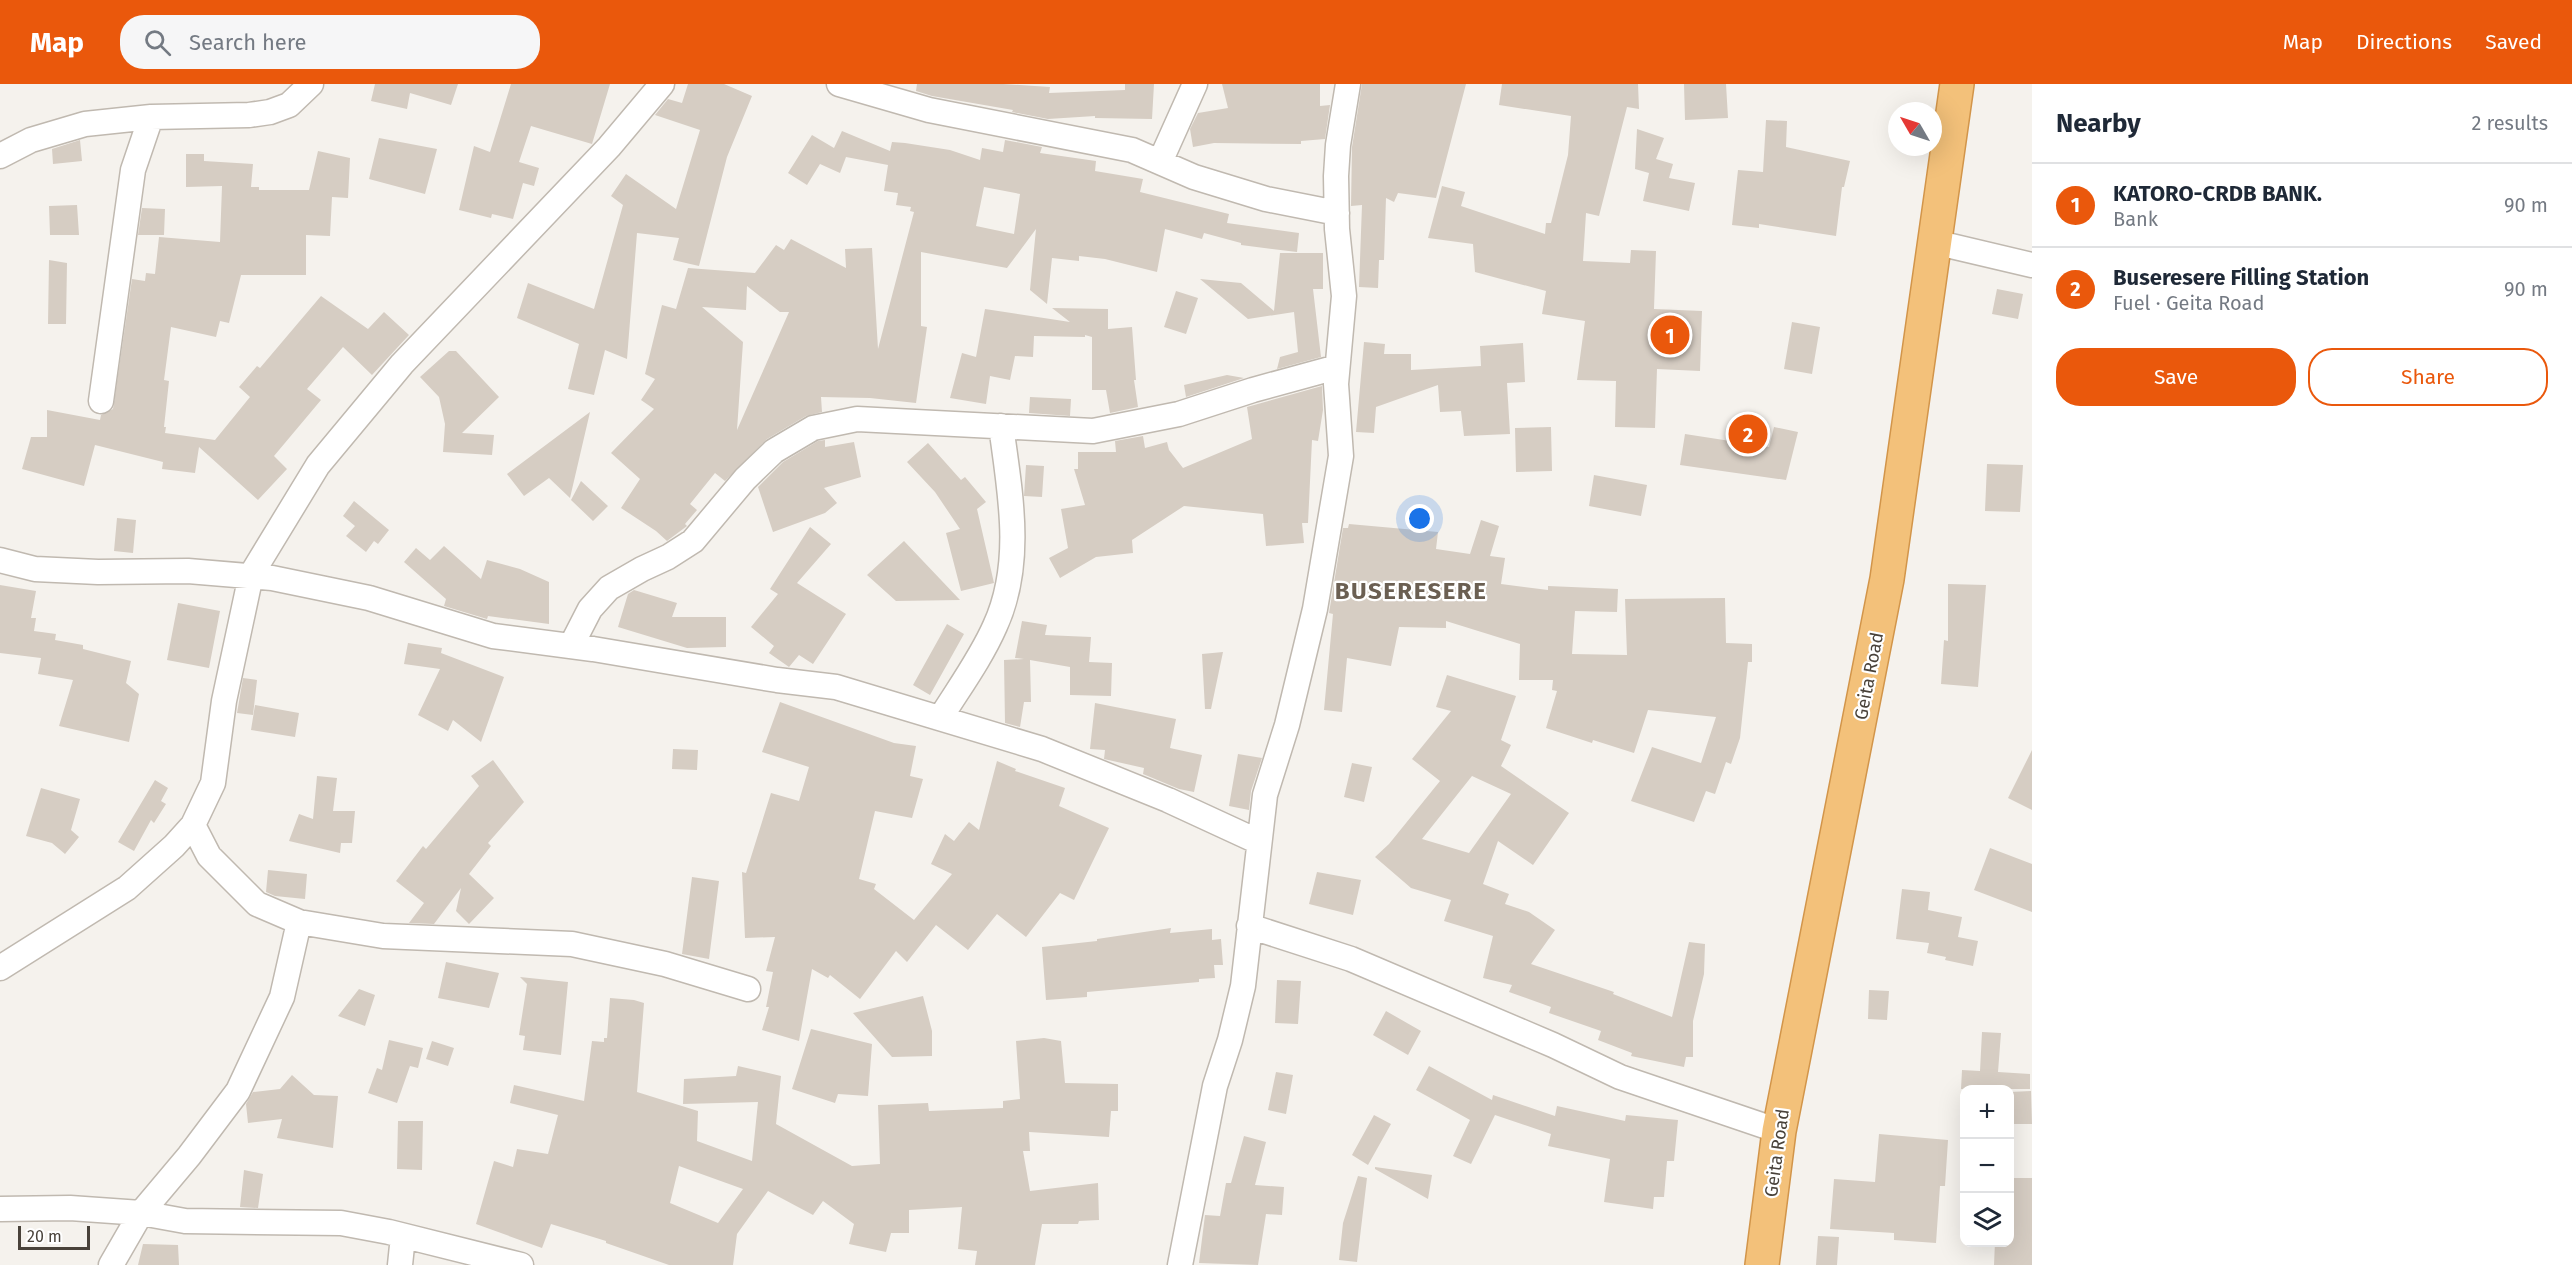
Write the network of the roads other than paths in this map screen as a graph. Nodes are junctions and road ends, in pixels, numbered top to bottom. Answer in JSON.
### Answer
{"nodes":[{"id":1,"x":311,"y":84,"type":"edge"},
{"id":2,"x":662,"y":84,"type":"edge"},
{"id":3,"x":838,"y":84,"type":"edge"},
{"id":4,"x":1195,"y":84,"type":"edge"},
{"id":5,"x":1348,"y":84,"type":"edge"},
{"id":6,"x":1957,"y":84,"type":"edge"},
{"id":7,"x":151,"y":117,"type":"junction"},
{"id":8,"x":0,"y":156,"type":"edge"},
{"id":9,"x":1160,"y":162,"type":"junction"},
{"id":10,"x":1337,"y":213,"type":"junction"},
{"id":11,"x":1934,"y":242,"type":"junction"},
{"id":12,"x":2032,"y":265,"type":"edge"},
{"id":13,"x":1337,"y":367,"type":"junction"},
{"id":14,"x":101,"y":401,"type":"dead end"},
{"id":15,"x":1001,"y":426,"type":"junction"},
{"id":16,"x":0,"y":560,"type":"edge"},
{"id":17,"x":251,"y":575,"type":"junction"},
{"id":18,"x":571,"y":646,"type":"junction"},
{"id":19,"x":941,"y":717,"type":"junction"},
{"id":20,"x":193,"y":825,"type":"junction"},
{"id":21,"x":1259,"y":842,"type":"junction"},
{"id":22,"x":298,"y":922,"type":"junction"},
{"id":23,"x":1249,"y":926,"type":"junction"},
{"id":24,"x":0,"y":968,"type":"edge"},
{"id":25,"x":748,"y":989,"type":"dead end"},
{"id":26,"x":1779,"y":1131,"type":"junction"},
{"id":27,"x":0,"y":1209,"type":"edge"},
{"id":28,"x":141,"y":1213,"type":"junction"},
{"id":29,"x":403,"y":1236,"type":"junction"},
{"id":30,"x":111,"y":1265,"type":"edge"},
{"id":31,"x":400,"y":1265,"type":"edge"},
{"id":32,"x":521,"y":1265,"type":"edge"},
{"id":33,"x":1180,"y":1265,"type":"edge"},
{"id":34,"x":1762,"y":1265,"type":"edge"}],
"edges":[{"from":1,"to":7,"type":"street"},
{"from":2,"to":17,"type":"street"},
{"from":3,"to":9,"type":"street"},
{"from":4,"to":9,"type":"street"},
{"from":5,"to":10,"type":"street"},
{"from":6,"to":11,"type":"highway","name":"Geita Road"},
{"from":7,"to":8,"type":"street"},
{"from":7,"to":14,"type":"street"},
{"from":9,"to":10,"type":"street"},
{"from":10,"to":13,"type":"street"},
{"from":11,"to":12,"type":"street"},
{"from":11,"to":26,"type":"highway","name":"Geita Road"},
{"from":13,"to":15,"type":"street"},
{"from":13,"to":21,"type":"street"},
{"from":15,"to":18,"type":"street"},
{"from":15,"to":19,"type":"street"},
{"from":16,"to":17,"type":"street"},
{"from":17,"to":18,"type":"street"},
{"from":17,"to":20,"type":"street"},
{"from":18,"to":19,"type":"street"},
{"from":19,"to":21,"type":"street"},
{"from":20,"to":22,"type":"street"},
{"from":20,"to":24,"type":"street"},
{"from":21,"to":23,"type":"street"},
{"from":22,"to":25,"type":"street"},
{"from":22,"to":28,"type":"street"},
{"from":23,"to":26,"type":"street"},
{"from":23,"to":33,"type":"street"},
{"from":26,"to":34,"type":"highway","name":"Geita Road"},
{"from":27,"to":28,"type":"street"},
{"from":28,"to":29,"type":"street"},
{"from":28,"to":30,"type":"street"},
{"from":29,"to":31,"type":"street"},
{"from":29,"to":32,"type":"street"}]}
